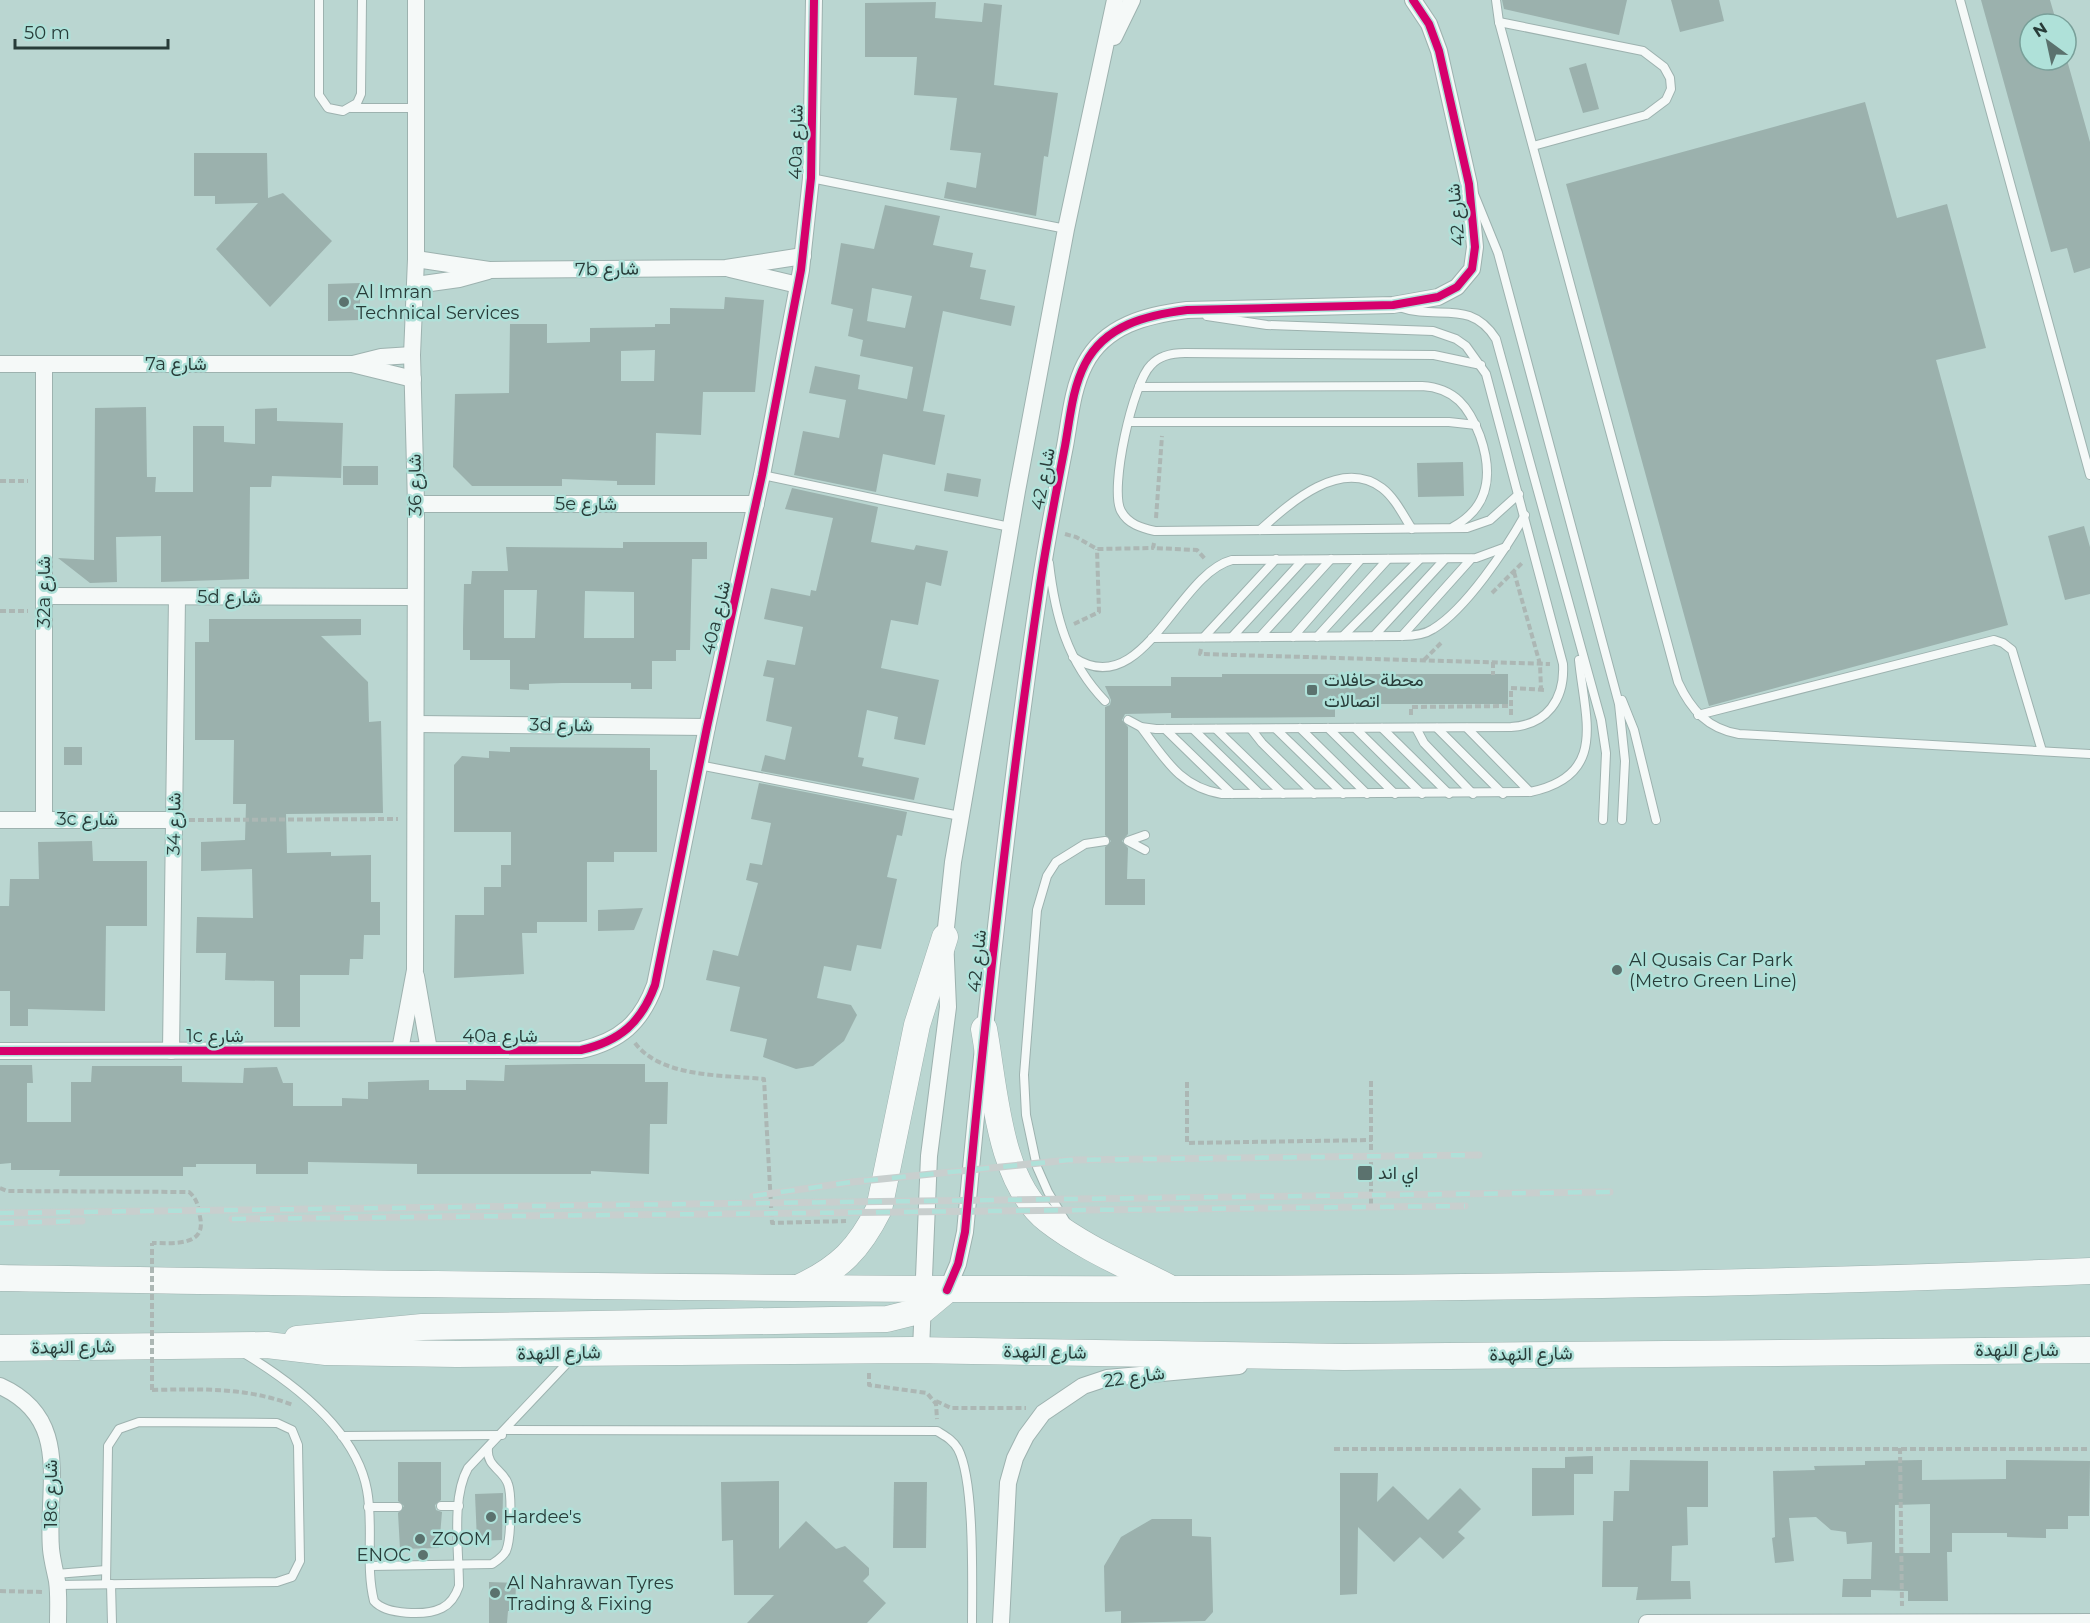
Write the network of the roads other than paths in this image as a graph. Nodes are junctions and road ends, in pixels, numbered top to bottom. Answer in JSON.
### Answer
{"nodes":[{"id":1,"x":319,"y":0,"type":"edge"},
{"id":2,"x":362,"y":0,"type":"edge"},
{"id":3,"x":416,"y":0,"type":"edge"},
{"id":4,"x":814,"y":0,"type":"edge"},
{"id":5,"x":1115,"y":0,"type":"edge"},
{"id":6,"x":1132,"y":0,"type":"edge"},
{"id":7,"x":1413,"y":0,"type":"edge"},
{"id":8,"x":1496,"y":0,"type":"edge"},
{"id":9,"x":1959,"y":0,"type":"edge"},
{"id":10,"x":1499,"y":22,"type":"junction"},
{"id":11,"x":1100,"y":69,"type":"junction"},
{"id":12,"x":351,"y":108,"type":"junction"},
{"id":13,"x":416,"y":108,"type":"junction"},
{"id":14,"x":1533,"y":146,"type":"junction"},
{"id":15,"x":811,"y":178,"type":"junction"},
{"id":16,"x":1469,"y":184,"type":"junction"},
{"id":17,"x":1066,"y":229,"type":"junction"},
{"id":18,"x":803,"y":255,"type":"junction"},
{"id":19,"x":416,"y":259,"type":"junction"},
{"id":20,"x":726,"y":268,"type":"junction"},
{"id":21,"x":489,"y":270,"type":"junction"},
{"id":22,"x":416,"y":285,"type":"junction"},
{"id":23,"x":798,"y":285,"type":"junction"},
{"id":24,"x":1393,"y":305,"type":"junction"},
{"id":25,"x":1187,"y":310,"type":"junction"},
{"id":26,"x":412,"y":355,"type":"junction"},
{"id":27,"x":0,"y":364,"type":"edge"},
{"id":28,"x":44,"y":364,"type":"junction"},
{"id":29,"x":352,"y":364,"type":"junction"},
{"id":30,"x":1481,"y":365,"type":"junction"},
{"id":31,"x":413,"y":379,"type":"junction"},
{"id":32,"x":1139,"y":387,"type":"junction"},
{"id":33,"x":1129,"y":422,"type":"junction"},
{"id":34,"x":1476,"y":425,"type":"junction"},
{"id":35,"x":762,"y":475,"type":"junction"},
{"id":36,"x":2090,"y":475,"type":"edge"},
{"id":37,"x":1519,"y":494,"type":"junction"},
{"id":38,"x":416,"y":504,"type":"junction"},
{"id":39,"x":756,"y":504,"type":"junction"},
{"id":40,"x":1525,"y":515,"type":"junction"},
{"id":41,"x":1010,"y":527,"type":"junction"},
{"id":42,"x":1451,"y":528,"type":"junction"},
{"id":43,"x":1412,"y":529,"type":"junction"},
{"id":44,"x":1260,"y":530,"type":"junction"},
{"id":45,"x":1048,"y":536,"type":"junction"},
{"id":46,"x":1506,"y":547,"type":"junction"},
{"id":47,"x":1331,"y":559,"type":"junction"},
{"id":48,"x":1388,"y":559,"type":"junction"},
{"id":49,"x":1420,"y":559,"type":"junction"},
{"id":50,"x":1445,"y":559,"type":"junction"},
{"id":51,"x":1471,"y":559,"type":"junction"},
{"id":52,"x":1275,"y":560,"type":"junction"},
{"id":53,"x":1303,"y":560,"type":"junction"},
{"id":54,"x":1361,"y":560,"type":"junction"},
{"id":55,"x":177,"y":597,"type":"junction"},
{"id":56,"x":414,"y":597,"type":"junction"},
{"id":57,"x":44,"y":604,"type":"junction"},
{"id":58,"x":1576,"y":635,"type":"junction"},
{"id":59,"x":1343,"y":636,"type":"junction"},
{"id":60,"x":1374,"y":636,"type":"junction"},
{"id":61,"x":1402,"y":636,"type":"junction"},
{"id":62,"x":1203,"y":637,"type":"junction"},
{"id":63,"x":1232,"y":637,"type":"junction"},
{"id":64,"x":1260,"y":637,"type":"junction"},
{"id":65,"x":1293,"y":637,"type":"junction"},
{"id":66,"x":1317,"y":637,"type":"junction"},
{"id":67,"x":1152,"y":638,"type":"junction"},
{"id":68,"x":1073,"y":657,"type":"junction"},
{"id":69,"x":1615,"y":685,"type":"junction"},
{"id":70,"x":1105,"y":701,"type":"dead end"},
{"id":71,"x":1698,"y":715,"type":"junction"},
{"id":72,"x":1128,"y":720,"type":"dead end"},
{"id":73,"x":416,"y":724,"type":"junction"},
{"id":74,"x":707,"y":727,"type":"junction"},
{"id":75,"x":1141,"y":727,"type":"junction"},
{"id":76,"x":1300,"y":728,"type":"junction"},
{"id":77,"x":1328,"y":728,"type":"junction"},
{"id":78,"x":1355,"y":728,"type":"junction"},
{"id":79,"x":1382,"y":728,"type":"junction"},
{"id":80,"x":1416,"y":728,"type":"junction"},
{"id":81,"x":1437,"y":728,"type":"junction"},
{"id":82,"x":1467,"y":728,"type":"junction"},
{"id":83,"x":1165,"y":729,"type":"junction"},
{"id":84,"x":1193,"y":729,"type":"junction"},
{"id":85,"x":1216,"y":729,"type":"junction"},
{"id":86,"x":1251,"y":729,"type":"junction"},
{"id":87,"x":1276,"y":729,"type":"junction"},
{"id":88,"x":2042,"y":751,"type":"junction"},
{"id":89,"x":2090,"y":754,"type":"edge"},
{"id":90,"x":699,"y":765,"type":"junction"},
{"id":91,"x":1530,"y":792,"type":"junction"},
{"id":92,"x":1232,"y":794,"type":"junction"},
{"id":93,"x":1260,"y":794,"type":"junction"},
{"id":94,"x":1283,"y":794,"type":"junction"},
{"id":95,"x":1314,"y":794,"type":"junction"},
{"id":96,"x":1343,"y":794,"type":"junction"},
{"id":97,"x":1367,"y":794,"type":"junction"},
{"id":98,"x":1395,"y":794,"type":"junction"},
{"id":99,"x":1422,"y":794,"type":"junction"},
{"id":100,"x":1449,"y":794,"type":"junction"},
{"id":101,"x":1473,"y":794,"type":"junction"},
{"id":102,"x":1503,"y":794,"type":"junction"},
{"id":103,"x":960,"y":816,"type":"junction"},
{"id":104,"x":44,"y":819,"type":"junction"},
{"id":105,"x":0,"y":820,"type":"edge"},
{"id":106,"x":174,"y":820,"type":"junction"},
{"id":107,"x":1603,"y":820,"type":"dead end"},
{"id":108,"x":1622,"y":820,"type":"dead end"},
{"id":109,"x":1656,"y":820,"type":"dead end"},
{"id":110,"x":1145,"y":836,"type":"dead end"},
{"id":111,"x":1105,"y":841,"type":"dead end"},
{"id":112,"x":1145,"y":850,"type":"dead end"},
{"id":113,"x":945,"y":937,"type":"junction"},
{"id":114,"x":415,"y":969,"type":"junction"},
{"id":115,"x":984,"y":1029,"type":"junction"},
{"id":116,"x":400,"y":1050,"type":"junction"},
{"id":117,"x":429,"y":1050,"type":"junction"},
{"id":118,"x":171,"y":1051,"type":"junction"},
{"id":119,"x":0,"y":1052,"type":"edge"},
{"id":120,"x":1078,"y":1239,"type":"junction"},
{"id":121,"x":2090,"y":1271,"type":"edge"},
{"id":122,"x":0,"y":1278,"type":"edge"},
{"id":123,"x":1171,"y":1289,"type":"junction"},
{"id":124,"x":795,"y":1290,"type":"junction"},
{"id":125,"x":931,"y":1297,"type":"junction"},
{"id":126,"x":231,"y":1345,"type":"junction"},
{"id":127,"x":267,"y":1345,"type":"junction"},
{"id":128,"x":0,"y":1348,"type":"edge"},
{"id":129,"x":921,"y":1350,"type":"junction"},
{"id":130,"x":2090,"y":1350,"type":"edge"},
{"id":131,"x":576,"y":1353,"type":"junction"},
{"id":132,"x":1344,"y":1357,"type":"junction"},
{"id":133,"x":0,"y":1386,"type":"edge"},
{"id":134,"x":505,"y":1432,"type":"junction"},
{"id":135,"x":342,"y":1436,"type":"junction"},
{"id":136,"x":488,"y":1448,"type":"junction"},
{"id":137,"x":441,"y":1506,"type":"dead end"},
{"id":138,"x":459,"y":1506,"type":"junction"},
{"id":139,"x":398,"y":1507,"type":"dead end"},
{"id":140,"x":368,"y":1508,"type":"junction"},
{"id":141,"x":459,"y":1564,"type":"junction"},
{"id":142,"x":371,"y":1566,"type":"junction"},
{"id":143,"x":106,"y":1570,"type":"junction"},
{"id":144,"x":57,"y":1584,"type":"junction"},
{"id":145,"x":108,"y":1584,"type":"junction"},
{"id":146,"x":1902,"y":1622,"type":"edge"},
{"id":147,"x":2090,"y":1622,"type":"edge"},
{"id":148,"x":58,"y":1623,"type":"edge"},
{"id":149,"x":112,"y":1623,"type":"edge"},
{"id":150,"x":972,"y":1623,"type":"edge"},
{"id":151,"x":1001,"y":1623,"type":"edge"},
{"id":152,"x":1647,"y":1623,"type":"edge"}],
"edges":[{"from":1,"to":12,"type":"lane"},
{"from":2,"to":12,"type":"lane"},
{"from":3,"to":13,"type":"street","name":"شارع 36"},
{"from":4,"to":15,"type":"street","name":"40a شارع"},
{"from":5,"to":11,"type":"street","name":"شارع 42"},
{"from":6,"to":11,"type":"street","name":"شارع 42"},
{"from":7,"to":16,"type":"street","name":"شارع 42"},
{"from":8,"to":10,"type":"lane"},
{"from":9,"to":36,"type":"lane"},
{"from":10,"to":14,"type":"lane"},
{"from":10,"to":14,"type":"lane"},
{"from":11,"to":17,"type":"street","name":"شارع 42"},
{"from":12,"to":13,"type":"lane"},
{"from":13,"to":19,"type":"street","name":"شارع 36"},
{"from":14,"to":71,"type":"lane"},
{"from":15,"to":17,"type":"lane"},
{"from":15,"to":18,"type":"street","name":"40a شارع"},
{"from":16,"to":24,"type":"street","name":"شارع 42"},
{"from":16,"to":69,"type":"lane"},
{"from":17,"to":41,"type":"street","name":"شارع 42"},
{"from":18,"to":20,"type":"street","name":"7b شارع"},
{"from":18,"to":23,"type":"street","name":"40a شارع"},
{"from":19,"to":21,"type":"street","name":"7b شارع"},
{"from":19,"to":22,"type":"street","name":"شارع 36"},
{"from":20,"to":21,"type":"street","name":"7b شارع"},
{"from":20,"to":23,"type":"street","name":"7b شارع"},
{"from":21,"to":22,"type":"street","name":"7b شارع"},
{"from":22,"to":26,"type":"street","name":"شارع 36"},
{"from":23,"to":35,"type":"street","name":"40a شارع"},
{"from":24,"to":25,"type":"street","name":"شارع 42"},
{"from":24,"to":58,"type":"lane"},
{"from":25,"to":30,"type":"lane"},
{"from":25,"to":45,"type":"street","name":"شارع 42"},
{"from":26,"to":29,"type":"street","name":"7a شارع"},
{"from":26,"to":31,"type":"street","name":"شارع 36"},
{"from":27,"to":28,"type":"street","name":"7a شارع"},
{"from":28,"to":29,"type":"street","name":"7a شارع"},
{"from":28,"to":57,"type":"street","name":"32a شارع"},
{"from":29,"to":31,"type":"street","name":"7a شارع"},
{"from":30,"to":32,"type":"lane"},
{"from":30,"to":37,"type":"lane"},
{"from":31,"to":38,"type":"street","name":"شارع 36"},
{"from":32,"to":33,"type":"lane"},
{"from":32,"to":34,"type":"lane"},
{"from":33,"to":34,"type":"lane"},
{"from":33,"to":44,"type":"lane"},
{"from":34,"to":42,"type":"lane"},
{"from":35,"to":39,"type":"street","name":"40a شارع"},
{"from":35,"to":41,"type":"lane"},
{"from":37,"to":40,"type":"lane"},
{"from":37,"to":42,"type":"lane"},
{"from":38,"to":39,"type":"street","name":"5e شارع"},
{"from":38,"to":56,"type":"street","name":"شارع 36"},
{"from":39,"to":74,"type":"street","name":"40a شارع"},
{"from":40,"to":46,"type":"lane"},
{"from":40,"to":82,"type":"lane"},
{"from":41,"to":103,"type":"street","name":"شارع 42"},
{"from":42,"to":43,"type":"lane"},
{"from":43,"to":44,"type":"lane"},
{"from":43,"to":44,"type":"lane"},
{"from":45,"to":68,"type":"lane"},
{"from":45,"to":115,"type":"street","name":"شارع 42"},
{"from":46,"to":51,"type":"lane"},
{"from":46,"to":61,"type":"lane"},
{"from":47,"to":53,"type":"lane"},
{"from":47,"to":54,"type":"lane"},
{"from":47,"to":64,"type":"lane"},
{"from":48,"to":49,"type":"lane"},
{"from":48,"to":54,"type":"lane"},
{"from":48,"to":66,"type":"lane"},
{"from":49,"to":50,"type":"lane"},
{"from":49,"to":59,"type":"lane"},
{"from":50,"to":51,"type":"lane"},
{"from":50,"to":60,"type":"lane"},
{"from":51,"to":61,"type":"lane"},
{"from":52,"to":53,"type":"lane"},
{"from":52,"to":62,"type":"lane"},
{"from":52,"to":67,"type":"lane"},
{"from":53,"to":63,"type":"lane"},
{"from":54,"to":65,"type":"lane"},
{"from":55,"to":56,"type":"street","name":"5d شارع"},
{"from":55,"to":57,"type":"street","name":"5d شارع"},
{"from":55,"to":106,"type":"street","name":"شارع 34"},
{"from":56,"to":73,"type":"street","name":"شارع 36"},
{"from":57,"to":104,"type":"street","name":"32a شارع"},
{"from":58,"to":91,"type":"lane"},
{"from":58,"to":107,"type":"lane"},
{"from":59,"to":60,"type":"lane"},
{"from":59,"to":66,"type":"lane"},
{"from":60,"to":61,"type":"lane"},
{"from":62,"to":63,"type":"lane"},
{"from":62,"to":67,"type":"lane"},
{"from":63,"to":64,"type":"lane"},
{"from":64,"to":65,"type":"lane"},
{"from":65,"to":66,"type":"lane"},
{"from":67,"to":68,"type":"lane"},
{"from":68,"to":70,"type":"lane"},
{"from":69,"to":108,"type":"lane"},
{"from":69,"to":109,"type":"lane"},
{"from":71,"to":88,"type":"lane"},
{"from":71,"to":88,"type":"lane"},
{"from":72,"to":75,"type":"lane"},
{"from":73,"to":74,"type":"street","name":"3d شارع"},
{"from":73,"to":114,"type":"street","name":"شارع 36"},
{"from":74,"to":90,"type":"street","name":"40a شارع"},
{"from":75,"to":83,"type":"lane"},
{"from":75,"to":92,"type":"lane"},
{"from":76,"to":77,"type":"lane"},
{"from":76,"to":87,"type":"lane"},
{"from":76,"to":97,"type":"lane"},
{"from":77,"to":78,"type":"lane"},
{"from":77,"to":98,"type":"lane"},
{"from":78,"to":79,"type":"lane"},
{"from":78,"to":99,"type":"lane"},
{"from":79,"to":80,"type":"lane"},
{"from":79,"to":100,"type":"lane"},
{"from":80,"to":81,"type":"lane"},
{"from":80,"to":101,"type":"lane"},
{"from":81,"to":82,"type":"lane"},
{"from":81,"to":102,"type":"lane"},
{"from":82,"to":91,"type":"lane"},
{"from":83,"to":84,"type":"lane"},
{"from":83,"to":92,"type":"lane"},
{"from":84,"to":85,"type":"lane"},
{"from":84,"to":93,"type":"lane"},
{"from":85,"to":86,"type":"lane"},
{"from":85,"to":94,"type":"lane"},
{"from":86,"to":87,"type":"lane"},
{"from":86,"to":95,"type":"lane"},
{"from":87,"to":96,"type":"lane"},
{"from":88,"to":89,"type":"lane"},
{"from":90,"to":103,"type":"lane"},
{"from":90,"to":117,"type":"street","name":"40a شارع"},
{"from":91,"to":102,"type":"lane"},
{"from":92,"to":93,"type":"lane"},
{"from":93,"to":94,"type":"lane"},
{"from":94,"to":95,"type":"lane"},
{"from":95,"to":96,"type":"lane"},
{"from":96,"to":97,"type":"lane"},
{"from":97,"to":98,"type":"lane"},
{"from":98,"to":99,"type":"lane"},
{"from":99,"to":100,"type":"lane"},
{"from":100,"to":101,"type":"lane"},
{"from":101,"to":102,"type":"lane"},
{"from":103,"to":113,"type":"street","name":"شارع 42"},
{"from":104,"to":105,"type":"street","name":"3c شارع"},
{"from":104,"to":106,"type":"street","name":"3c شارع"},
{"from":106,"to":118,"type":"street","name":"شارع 34"},
{"from":110,"to":112,"type":"lane"},
{"from":111,"to":120,"type":"lane"},
{"from":113,"to":124,"type":"main road"},
{"from":113,"to":125,"type":"street","name":"شارع 42"},
{"from":114,"to":116,"type":"street","name":"شارع 36"},
{"from":114,"to":117,"type":"street","name":"شارع 36"},
{"from":115,"to":120,"type":"main road"},
{"from":115,"to":125,"type":"street","name":"شارع 42"},
{"from":116,"to":117,"type":"street","name":"1c شارع"},
{"from":116,"to":118,"type":"street","name":"1c شارع"},
{"from":118,"to":119,"type":"street","name":"1c شارع"},
{"from":120,"to":123,"type":"main road"},
{"from":121,"to":123,"type":"main road"},
{"from":122,"to":124,"type":"main road"},
{"from":123,"to":125,"type":"main road"},
{"from":124,"to":125,"type":"main road"},
{"from":125,"to":127,"type":"main road"},
{"from":125,"to":129,"type":"street","name":"شارع 42"},
{"from":126,"to":127,"type":"main road","name":"شارع النهدة"},
{"from":126,"to":128,"type":"main road","name":"شارع النهدة"},
{"from":126,"to":135,"type":"lane"},
{"from":127,"to":131,"type":"main road","name":"شارع النهدة"},
{"from":129,"to":131,"type":"main road","name":"شارع النهدة"},
{"from":129,"to":132,"type":"main road","name":"شارع النهدة"},
{"from":130,"to":132,"type":"main road","name":"شارع النهدة"},
{"from":131,"to":134,"type":"lane"},
{"from":132,"to":151,"type":"street","name":"شارع 22"},
{"from":133,"to":144,"type":"street","name":"18c شارع"},
{"from":134,"to":135,"type":"lane"},
{"from":134,"to":136,"type":"lane"},
{"from":134,"to":150,"type":"lane"},
{"from":135,"to":140,"type":"lane"},
{"from":136,"to":138,"type":"lane"},
{"from":136,"to":141,"type":"lane"},
{"from":137,"to":138,"type":"lane"},
{"from":138,"to":141,"type":"lane"},
{"from":139,"to":140,"type":"lane"},
{"from":140,"to":142,"type":"lane"},
{"from":141,"to":142,"type":"lane"},
{"from":141,"to":142,"type":"lane"},
{"from":143,"to":144,"type":"lane"},
{"from":143,"to":145,"type":"lane"},
{"from":143,"to":145,"type":"lane"},
{"from":144,"to":145,"type":"lane"},
{"from":144,"to":148,"type":"street","name":"18c شارع"},
{"from":145,"to":149,"type":"lane"},
{"from":146,"to":147,"type":"street"},
{"from":146,"to":152,"type":"street"}]}
